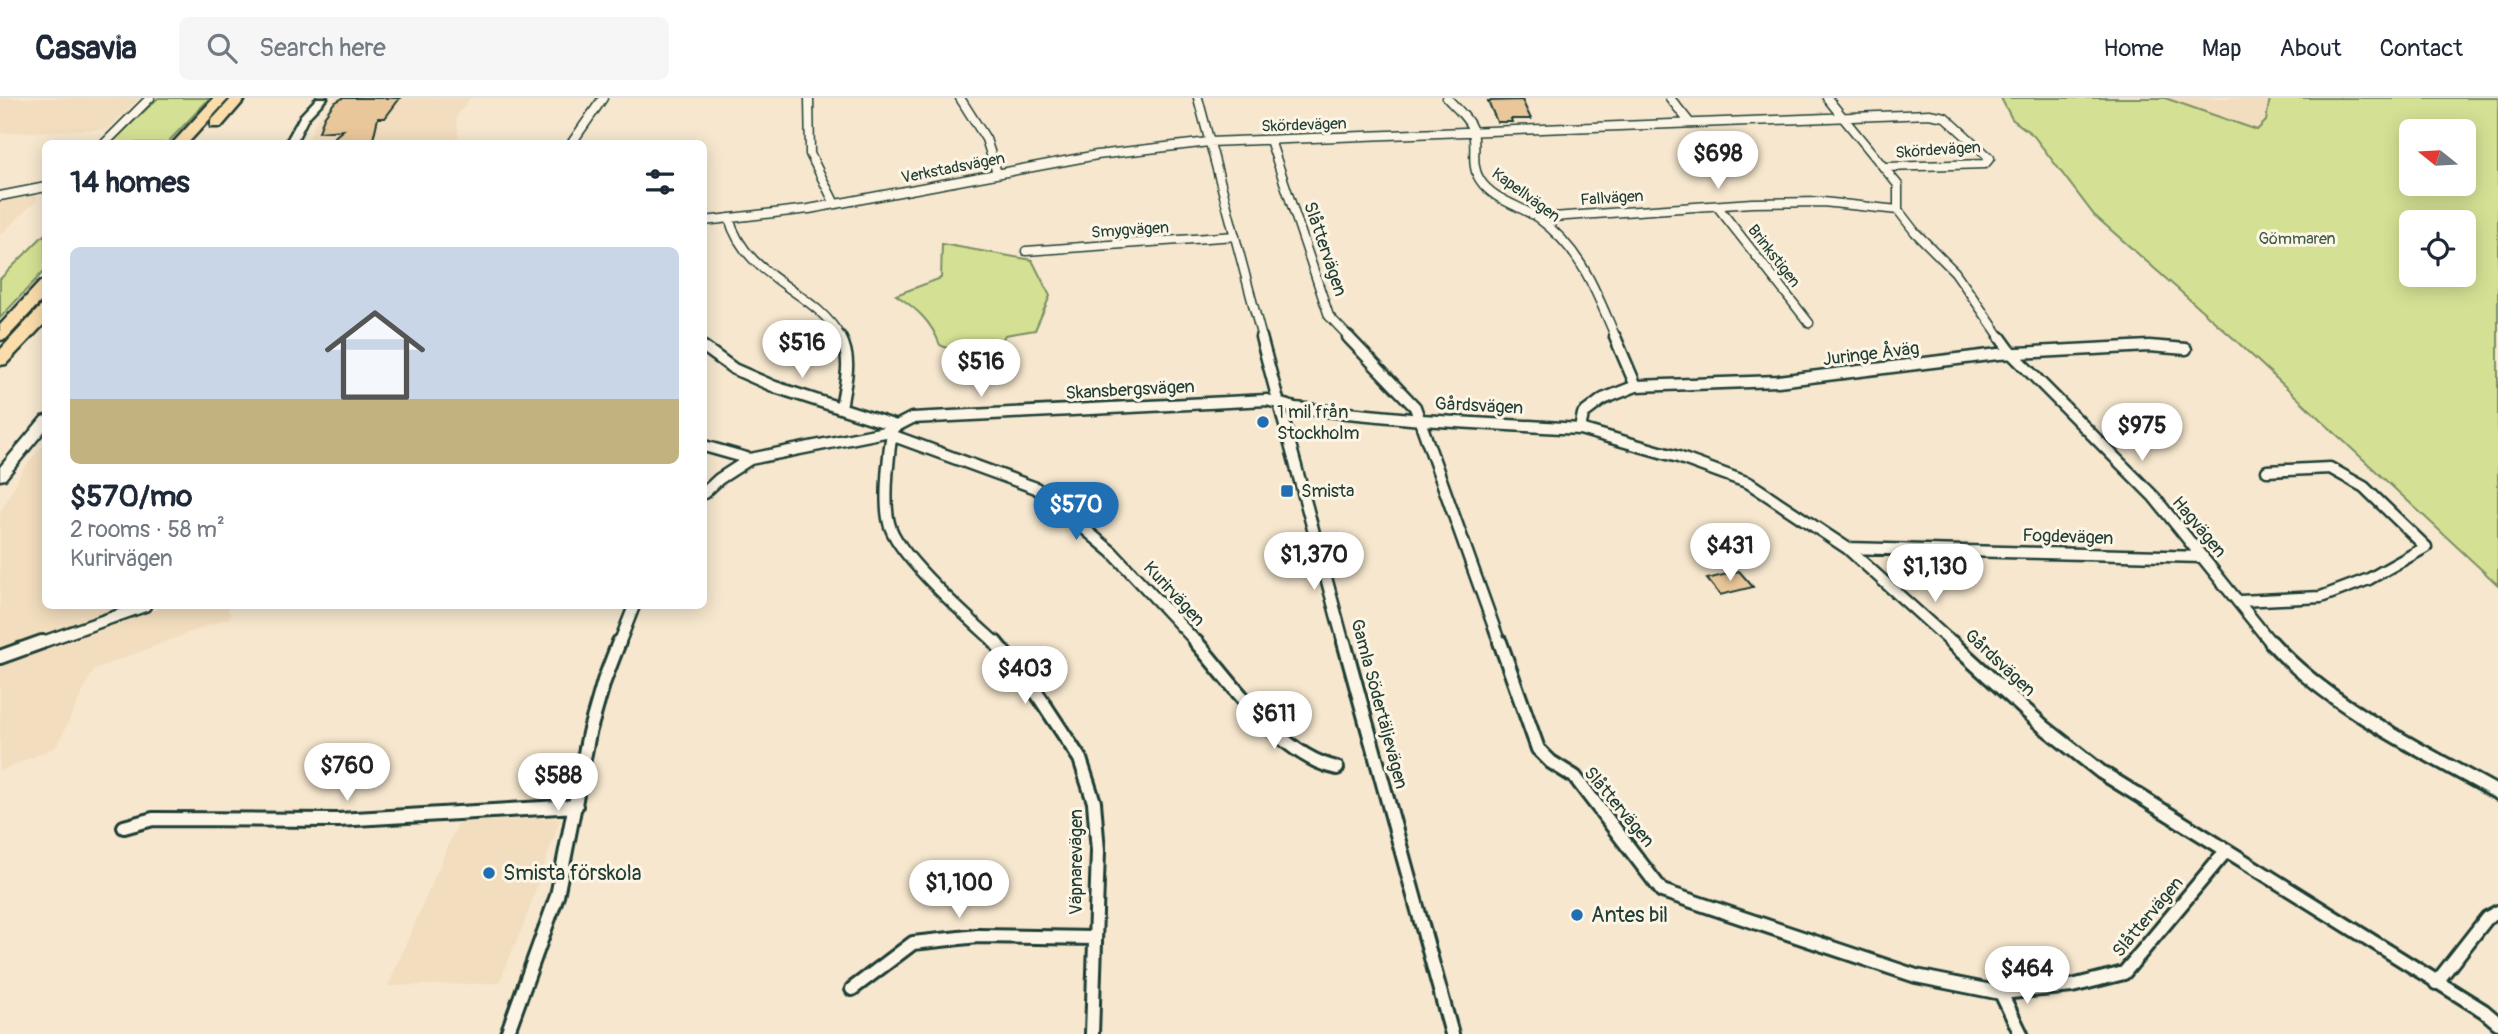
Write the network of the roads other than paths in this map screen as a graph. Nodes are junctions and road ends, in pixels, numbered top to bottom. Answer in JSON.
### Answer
{"nodes":[{"id":1,"x":150,"y":98,"type":"edge"},
{"id":2,"x":222,"y":98,"type":"edge"},
{"id":3,"x":239,"y":98,"type":"edge"},
{"id":4,"x":322,"y":98,"type":"edge"},
{"id":5,"x":603,"y":98,"type":"edge"},
{"id":6,"x":809,"y":98,"type":"edge"},
{"id":7,"x":960,"y":98,"type":"edge"},
{"id":8,"x":1198,"y":98,"type":"edge"},
{"id":9,"x":1447,"y":98,"type":"edge"},
{"id":10,"x":1671,"y":98,"type":"edge"},
{"id":11,"x":1827,"y":98,"type":"edge"},
{"id":12,"x":1842,"y":117,"type":"junction"},
{"id":13,"x":1690,"y":123,"type":"junction"},
{"id":14,"x":1473,"y":131,"type":"junction"},
{"id":15,"x":108,"y":140,"type":"edge"},
{"id":16,"x":183,"y":140,"type":"edge"},
{"id":17,"x":202,"y":140,"type":"edge"},
{"id":18,"x":292,"y":140,"type":"edge"},
{"id":19,"x":574,"y":140,"type":"edge"},
{"id":20,"x":1270,"y":140,"type":"junction"},
{"id":21,"x":1209,"y":142,"type":"junction"},
{"id":22,"x":1886,"y":167,"type":"junction"},
{"id":23,"x":997,"y":173,"type":"junction"},
{"id":24,"x":42,"y":188,"type":"edge"},
{"id":25,"x":0,"y":196,"type":"edge"},
{"id":26,"x":835,"y":204,"type":"junction"},
{"id":27,"x":1717,"y":206,"type":"junction"},
{"id":28,"x":1898,"y":210,"type":"junction"},
{"id":29,"x":729,"y":218,"type":"junction"},
{"id":30,"x":1538,"y":218,"type":"junction"},
{"id":31,"x":707,"y":221,"type":"edge"},
{"id":32,"x":1235,"y":236,"type":"junction"},
{"id":33,"x":1026,"y":251,"type":"dead end"},
{"id":34,"x":42,"y":290,"type":"edge"},
{"id":35,"x":42,"y":315,"type":"edge"},
{"id":36,"x":1809,"y":323,"type":"dead end"},
{"id":37,"x":0,"y":335,"type":"edge"},
{"id":38,"x":707,"y":349,"type":"edge"},
{"id":39,"x":2186,"y":349,"type":"dead end"},
{"id":40,"x":2014,"y":355,"type":"junction"},
{"id":41,"x":0,"y":360,"type":"edge"},
{"id":42,"x":1636,"y":386,"type":"junction"},
{"id":43,"x":1281,"y":405,"type":"junction"},
{"id":44,"x":841,"y":408,"type":"junction"},
{"id":45,"x":1421,"y":420,"type":"junction"},
{"id":46,"x":42,"y":425,"type":"edge"},
{"id":47,"x":1580,"y":429,"type":"junction"},
{"id":48,"x":892,"y":430,"type":"junction"},
{"id":49,"x":707,"y":447,"type":"edge"},
{"id":50,"x":750,"y":459,"type":"junction"},
{"id":51,"x":2267,"y":471,"type":"dead end"},
{"id":52,"x":0,"y":476,"type":"edge"},
{"id":53,"x":707,"y":490,"type":"edge"},
{"id":54,"x":1847,"y":548,"type":"junction"},
{"id":55,"x":2203,"y":557,"type":"junction"},
{"id":56,"x":2240,"y":601,"type":"junction"},
{"id":57,"x":136,"y":609,"type":"edge"},
{"id":58,"x":633,"y":609,"type":"edge"},
{"id":59,"x":0,"y":657,"type":"edge"},
{"id":60,"x":1337,"y":768,"type":"dead end"},
{"id":61,"x":2498,"y":793,"type":"edge"},
{"id":62,"x":576,"y":806,"type":"junction"},
{"id":63,"x":124,"y":827,"type":"dead end"},
{"id":64,"x":2225,"y":852,"type":"junction"},
{"id":65,"x":2498,"y":912,"type":"edge"},
{"id":66,"x":1094,"y":938,"type":"junction"},
{"id":67,"x":2436,"y":982,"type":"junction"},
{"id":68,"x":852,"y":989,"type":"dead end"},
{"id":69,"x":2001,"y":993,"type":"junction"},
{"id":70,"x":2498,"y":1023,"type":"edge"},
{"id":71,"x":507,"y":1034,"type":"edge"},
{"id":72,"x":1092,"y":1034,"type":"edge"},
{"id":73,"x":1452,"y":1034,"type":"edge"},
{"id":74,"x":2021,"y":1034,"type":"edge"}],
"edges":[{"from":1,"to":15,"type":"street"},
{"from":2,"to":16,"type":"highway"},
{"from":3,"to":17,"type":"highway"},
{"from":4,"to":18,"type":"street"},
{"from":5,"to":19,"type":"street"},
{"from":6,"to":26,"type":"street"},
{"from":7,"to":23,"type":"street"},
{"from":8,"to":21,"type":"street","name":"Gamla Södertäljevägen"},
{"from":9,"to":14,"type":"street"},
{"from":10,"to":13,"type":"street"},
{"from":11,"to":12,"type":"street","name":"Hagvägen"},
{"from":12,"to":13,"type":"street","name":"Skördevägen"},
{"from":12,"to":22,"type":"street","name":"Hagvägen"},
{"from":12,"to":22,"type":"street","name":"Skördevägen"},
{"from":13,"to":14,"type":"street","name":"Skördevägen"},
{"from":14,"to":20,"type":"street","name":"Skördevägen"},
{"from":14,"to":30,"type":"street","name":"Kapellvägen"},
{"from":20,"to":21,"type":"street","name":"Skördevägen"},
{"from":20,"to":45,"type":"street","name":"Slåttervägen"},
{"from":21,"to":23,"type":"street","name":"Verkstadsvägen"},
{"from":21,"to":32,"type":"street","name":"Gamla Södertäljevägen"},
{"from":22,"to":28,"type":"street","name":"Hagvägen"},
{"from":23,"to":26,"type":"street","name":"Verkstadsvägen"},
{"from":24,"to":25,"type":"street"},
{"from":26,"to":29,"type":"street","name":"Verkstadsvägen"},
{"from":27,"to":28,"type":"street","name":"Fallvägen"},
{"from":27,"to":30,"type":"street","name":"Fallvägen"},
{"from":27,"to":36,"type":"street","name":"Brinkstigen"},
{"from":28,"to":40,"type":"street","name":"Hagvägen"},
{"from":29,"to":31,"type":"street","name":"Verkstadsvägen"},
{"from":29,"to":44,"type":"street"},
{"from":30,"to":42,"type":"street","name":"Kapellvägen"},
{"from":32,"to":33,"type":"street","name":"Smygvägen"},
{"from":32,"to":43,"type":"street","name":"Gamla Södertäljevägen"},
{"from":34,"to":37,"type":"highway"},
{"from":35,"to":41,"type":"highway"},
{"from":38,"to":44,"type":"street","name":"Kurirvägen"},
{"from":39,"to":40,"type":"street","name":"Juringe Åväg"},
{"from":40,"to":42,"type":"street","name":"Juringe Åväg"},
{"from":40,"to":55,"type":"street","name":"Hagvägen"},
{"from":42,"to":47,"type":"street","name":"Juringe Åväg"},
{"from":43,"to":45,"type":"street","name":"Gårdsvägen"},
{"from":43,"to":48,"type":"street","name":"Skansbergsvägen"},
{"from":43,"to":73,"type":"street","name":"Gamla Södertäljevägen"},
{"from":44,"to":48,"type":"street","name":"Kurirvägen"},
{"from":45,"to":47,"type":"street","name":"Gårdsvägen"},
{"from":45,"to":69,"type":"street","name":"Slåttervägen"},
{"from":46,"to":52,"type":"street"},
{"from":47,"to":54,"type":"street","name":"Gårdsvägen"},
{"from":48,"to":50,"type":"street","name":"Skansbergsvägen"},
{"from":48,"to":60,"type":"street","name":"Kurirvägen"},
{"from":48,"to":66,"type":"street","name":"Väpnarevägen"},
{"from":49,"to":50,"type":"street"},
{"from":50,"to":53,"type":"street","name":"Skansbergsvägen"},
{"from":51,"to":56,"type":"street"},
{"from":54,"to":55,"type":"street","name":"Fogdevägen"},
{"from":54,"to":64,"type":"street","name":"Gårdsvägen"},
{"from":55,"to":56,"type":"street","name":"Hagvägen"},
{"from":56,"to":61,"type":"street","name":"Hagvägen"},
{"from":57,"to":59,"type":"street"},
{"from":58,"to":62,"type":"street"},
{"from":62,"to":63,"type":"street"},
{"from":62,"to":71,"type":"street"},
{"from":64,"to":67,"type":"street","name":"Gårdsvägen"},
{"from":64,"to":69,"type":"street","name":"Slåttervägen"},
{"from":65,"to":67,"type":"street"},
{"from":66,"to":68,"type":"street"},
{"from":66,"to":72,"type":"street","name":"Väpnarevägen"},
{"from":67,"to":70,"type":"street","name":"Gårdsvägen"},
{"from":69,"to":74,"type":"street"}]}
